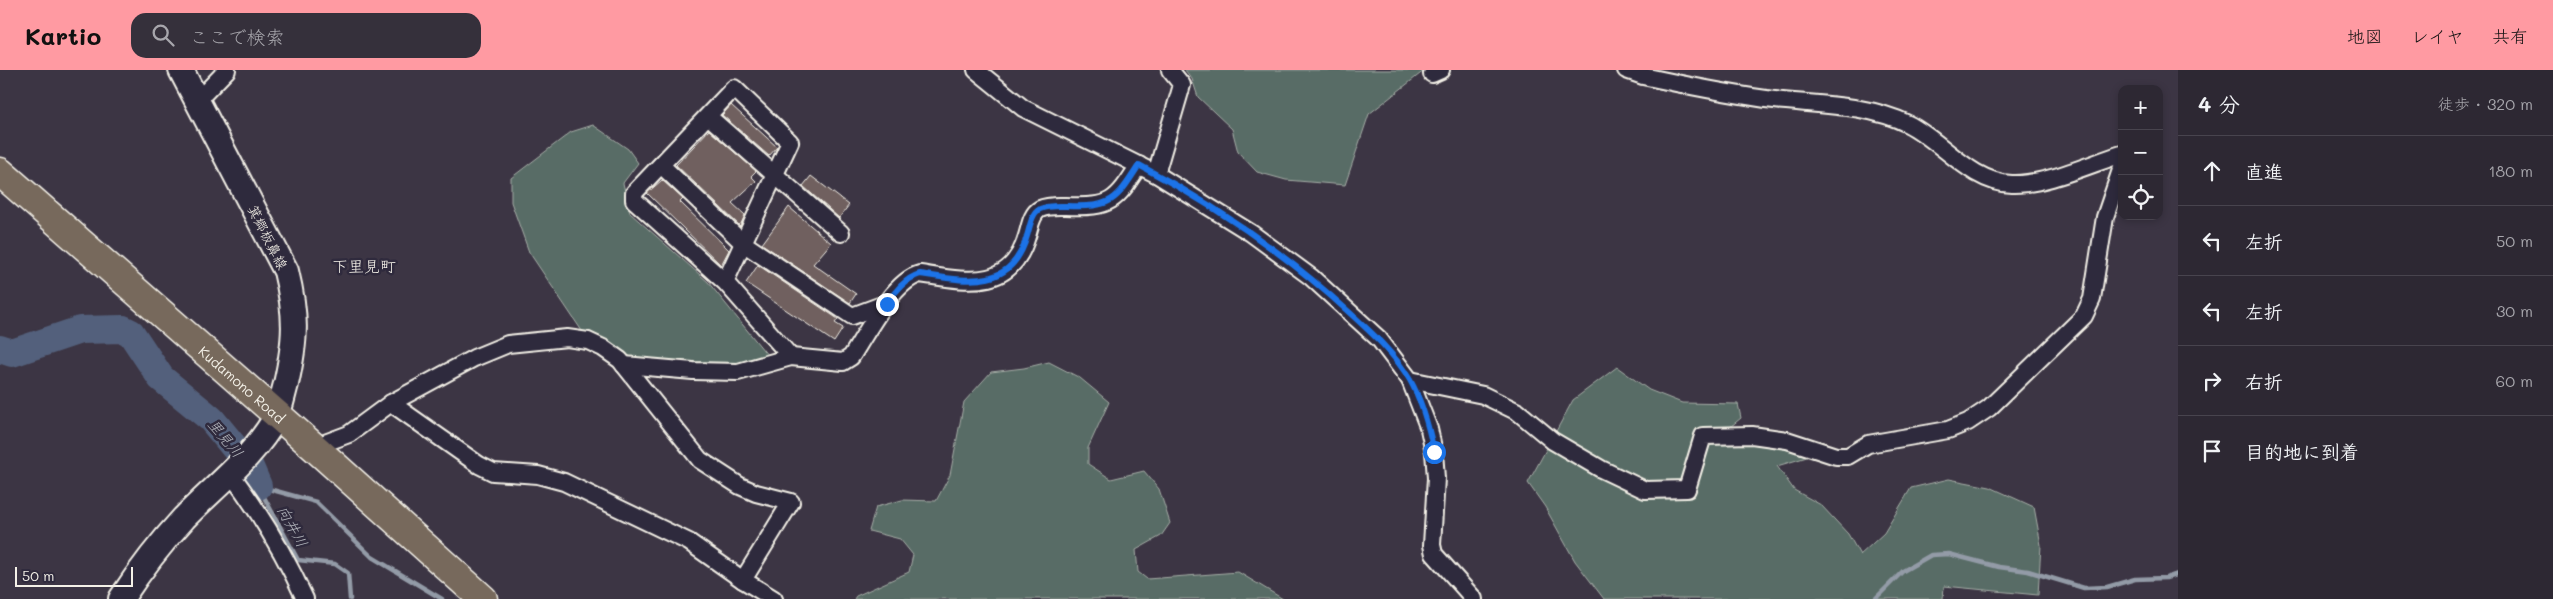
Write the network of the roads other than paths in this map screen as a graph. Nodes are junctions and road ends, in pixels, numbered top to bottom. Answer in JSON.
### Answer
{"nodes":[{"id":1,"x":181,"y":70,"type":"edge"},
{"id":2,"x":227,"y":70,"type":"edge"},
{"id":3,"x":976,"y":70,"type":"edge"},
{"id":4,"x":1170,"y":70,"type":"edge"},
{"id":5,"x":1626,"y":70,"type":"edge"},
{"id":6,"x":1181,"y":77,"type":"edge"},
{"id":7,"x":197,"y":101,"type":"junction"},
{"id":8,"x":708,"y":116,"type":"junction"},
{"id":9,"x":2118,"y":155,"type":"edge"},
{"id":10,"x":660,"y":165,"type":"junction"},
{"id":11,"x":1139,"y":165,"type":"junction"},
{"id":12,"x":0,"y":172,"type":"edge"},
{"id":13,"x":1156,"y":174,"type":"junction"},
{"id":14,"x":2119,"y":175,"type":"edge"},
{"id":15,"x":774,"y":176,"type":"junction"},
{"id":16,"x":841,"y":233,"type":"dead end"},
{"id":17,"x":744,"y":243,"type":"junction"},
{"id":18,"x":726,"y":282,"type":"junction"},
{"id":19,"x":887,"y":304,"type":"junction"},
{"id":20,"x":790,"y":357,"type":"junction"},
{"id":21,"x":624,"y":365,"type":"junction"},
{"id":22,"x":1410,"y":380,"type":"junction"},
{"id":23,"x":391,"y":403,"type":"junction"},
{"id":24,"x":277,"y":415,"type":"junction"},
{"id":25,"x":314,"y":447,"type":"junction"},
{"id":26,"x":238,"y":466,"type":"junction"},
{"id":27,"x":743,"y":580,"type":"junction"},
{"id":28,"x":121,"y":599,"type":"edge"},
{"id":29,"x":305,"y":599,"type":"edge"},
{"id":30,"x":483,"y":599,"type":"edge"},
{"id":31,"x":774,"y":599,"type":"edge"},
{"id":32,"x":1474,"y":599,"type":"edge"}],
"edges":[{"from":1,"to":7,"type":"main road","name":"箕郷板鼻線"},
{"from":2,"to":7,"type":"street"},
{"from":3,"to":11,"type":"street"},
{"from":4,"to":6,"type":"street"},
{"from":5,"to":9,"type":"street"},
{"from":6,"to":13,"type":"street"},
{"from":7,"to":24,"type":"main road","name":"箕郷板鼻線"},
{"from":8,"to":10,"type":"street"},
{"from":8,"to":15,"type":"street"},
{"from":8,"to":15,"type":"street"},
{"from":10,"to":17,"type":"street"},
{"from":10,"to":18,"type":"street"},
{"from":11,"to":13,"type":"street"},
{"from":11,"to":19,"type":"street"},
{"from":12,"to":24,"type":"highway","name":"Kudamono Road"},
{"from":13,"to":22,"type":"street"},
{"from":14,"to":22,"type":"street"},
{"from":15,"to":16,"type":"street"},
{"from":15,"to":17,"type":"street"},
{"from":17,"to":18,"type":"street"},
{"from":17,"to":19,"type":"street"},
{"from":18,"to":20,"type":"street"},
{"from":19,"to":20,"type":"street"},
{"from":20,"to":21,"type":"street"},
{"from":21,"to":23,"type":"street"},
{"from":21,"to":27,"type":"street"},
{"from":22,"to":32,"type":"street"},
{"from":23,"to":25,"type":"street"},
{"from":23,"to":27,"type":"street"},
{"from":24,"to":25,"type":"highway","name":"Kudamono Road"},
{"from":24,"to":26,"type":"main road","name":"箕郷板鼻線"},
{"from":25,"to":30,"type":"highway","name":"Kudamono Road"},
{"from":26,"to":28,"type":"main road","name":"箕郷板鼻線"},
{"from":26,"to":29,"type":"street"},
{"from":27,"to":31,"type":"street"}]}
